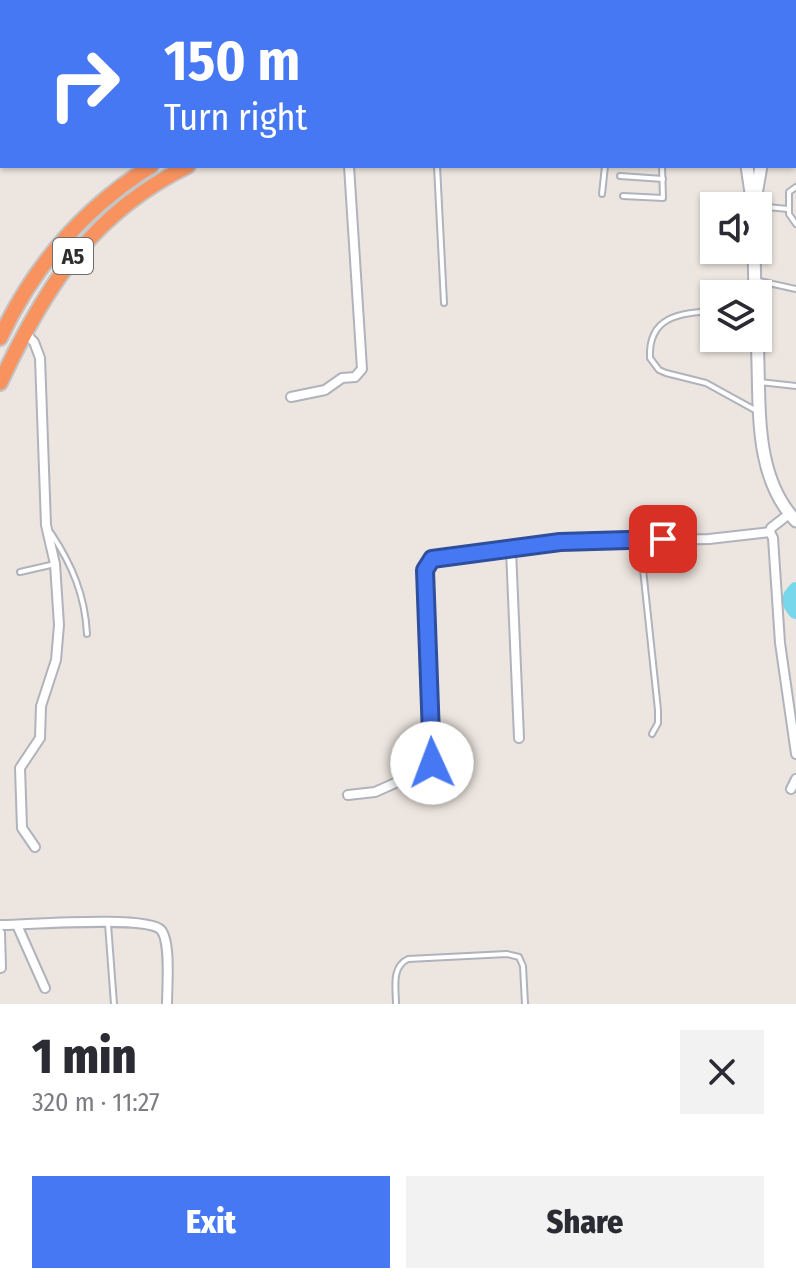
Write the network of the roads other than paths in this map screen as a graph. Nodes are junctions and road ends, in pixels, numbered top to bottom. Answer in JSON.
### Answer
{"nodes":[{"id":1,"x":148,"y":168,"type":"edge"},
{"id":2,"x":184,"y":168,"type":"edge"},
{"id":3,"x":349,"y":168,"type":"edge"},
{"id":4,"x":437,"y":168,"type":"edge"},
{"id":5,"x":605,"y":168,"type":"edge"},
{"id":6,"x":662,"y":168,"type":"edge"},
{"id":7,"x":747,"y":168,"type":"edge"},
{"id":8,"x":761,"y":168,"type":"edge"},
{"id":9,"x":620,"y":176,"type":"dead end"},
{"id":10,"x":663,"y":179,"type":"junction"},
{"id":11,"x":796,"y":187,"type":"edge"},
{"id":12,"x":752,"y":192,"type":"edge"},
{"id":13,"x":756,"y":192,"type":"edge"},
{"id":14,"x":602,"y":194,"type":"dead end"},
{"id":15,"x":623,"y":196,"type":"dead end"},
{"id":16,"x":772,"y":208,"type":"edge"},
{"id":17,"x":788,"y":209,"type":"junction"},
{"id":18,"x":796,"y":224,"type":"edge"},
{"id":19,"x":754,"y":264,"type":"edge"},
{"id":20,"x":755,"y":280,"type":"edge"},
{"id":21,"x":772,"y":284,"type":"edge"},
{"id":22,"x":796,"y":289,"type":"edge"},
{"id":23,"x":444,"y":303,"type":"dead end"},
{"id":24,"x":700,"y":313,"type":"edge"},
{"id":25,"x":24,"y":332,"type":"junction"},
{"id":26,"x":0,"y":338,"type":"edge"},
{"id":27,"x":758,"y":352,"type":"edge"},
{"id":28,"x":760,"y":382,"type":"junction"},
{"id":29,"x":0,"y":383,"type":"edge"},
{"id":30,"x":796,"y":386,"type":"edge"},
{"id":31,"x":291,"y":397,"type":"dead end"},
{"id":32,"x":761,"y":413,"type":"junction"},
{"id":33,"x":793,"y":518,"type":"edge"},
{"id":34,"x":46,"y":525,"type":"junction"},
{"id":35,"x":770,"y":532,"type":"junction"},
{"id":36,"x":639,"y":539,"type":"junction"},
{"id":37,"x":511,"y":550,"type":"junction"},
{"id":38,"x":55,"y":564,"type":"junction"},
{"id":39,"x":20,"y":572,"type":"dead end"},
{"id":40,"x":87,"y":634,"type":"dead end"},
{"id":41,"x":652,"y":734,"type":"dead end"},
{"id":42,"x":519,"y":738,"type":"dead end"},
{"id":43,"x":796,"y":754,"type":"edge"},
{"id":44,"x":796,"y":779,"type":"edge"},
{"id":45,"x":791,"y":789,"type":"dead end"},
{"id":46,"x":348,"y":795,"type":"dead end"},
{"id":47,"x":35,"y":847,"type":"dead end"},
{"id":48,"x":108,"y":922,"type":"junction"},
{"id":49,"x":0,"y":925,"type":"edge"},
{"id":50,"x":17,"y":925,"type":"junction"},
{"id":51,"x":0,"y":933,"type":"edge"},
{"id":52,"x":1,"y":968,"type":"edge"},
{"id":53,"x":45,"y":988,"type":"dead end"},
{"id":54,"x":114,"y":1004,"type":"edge"},
{"id":55,"x":167,"y":1004,"type":"edge"},
{"id":56,"x":396,"y":1004,"type":"edge"},
{"id":57,"x":525,"y":1004,"type":"edge"}],
"edges":[{"from":1,"to":26,"type":"highway","number":"A5"},
{"from":2,"to":25,"type":"highway","number":"A5"},
{"from":3,"to":31,"type":"street"},
{"from":4,"to":23,"type":"lane"},
{"from":5,"to":14,"type":"lane"},
{"from":6,"to":10,"type":"lane"},
{"from":7,"to":12,"type":"main road"},
{"from":8,"to":13,"type":"main road"},
{"from":9,"to":10,"type":"lane"},
{"from":10,"to":15,"type":"lane"},
{"from":11,"to":17,"type":"lane"},
{"from":16,"to":17,"type":"lane"},
{"from":17,"to":18,"type":"lane"},
{"from":19,"to":20,"type":"main road"},
{"from":21,"to":22,"type":"lane"},
{"from":24,"to":32,"type":"lane"},
{"from":25,"to":29,"type":"highway","number":"A5"},
{"from":25,"to":34,"type":"street"},
{"from":27,"to":28,"type":"main road"},
{"from":28,"to":30,"type":"lane"},
{"from":28,"to":32,"type":"main road"},
{"from":32,"to":33,"type":"main road"},
{"from":33,"to":35,"type":"street"},
{"from":34,"to":38,"type":"street"},
{"from":34,"to":40,"type":"lane"},
{"from":35,"to":36,"type":"street"},
{"from":35,"to":43,"type":"street"},
{"from":36,"to":37,"type":"street"},
{"from":36,"to":41,"type":"lane"},
{"from":37,"to":42,"type":"street"},
{"from":37,"to":46,"type":"street"},
{"from":38,"to":39,"type":"lane"},
{"from":38,"to":47,"type":"street"},
{"from":44,"to":45,"type":"street"},
{"from":48,"to":50,"type":"street"},
{"from":48,"to":54,"type":"lane"},
{"from":48,"to":55,"type":"street"},
{"from":49,"to":50,"type":"street"},
{"from":50,"to":53,"type":"street"},
{"from":51,"to":52,"type":"street"},
{"from":56,"to":57,"type":"lane"}]}
